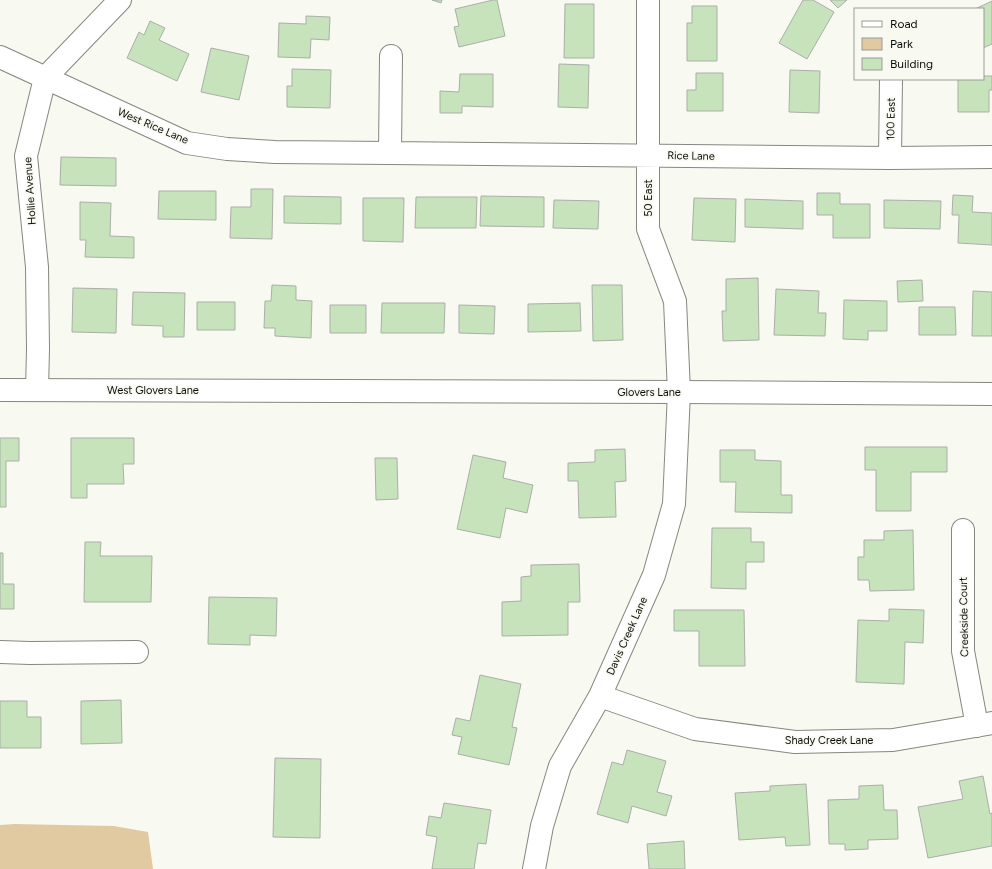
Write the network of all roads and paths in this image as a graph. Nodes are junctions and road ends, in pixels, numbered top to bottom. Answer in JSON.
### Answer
{"nodes":[{"id":1,"x":120,"y":0,"type":"edge"},
{"id":2,"x":648,"y":0,"type":"edge"},
{"id":3,"x":391,"y":56,"type":"dead end"},
{"id":4,"x":0,"y":57,"type":"edge"},
{"id":5,"x":45,"y":78,"type":"junction"},
{"id":6,"x":891,"y":80,"type":"edge"},
{"id":7,"x":390,"y":153,"type":"junction"},
{"id":8,"x":648,"y":156,"type":"junction"},
{"id":9,"x":992,"y":157,"type":"edge"},
{"id":10,"x":890,"y":158,"type":"junction"},
{"id":11,"x":0,"y":390,"type":"edge"},
{"id":12,"x":37,"y":390,"type":"junction"},
{"id":13,"x":307,"y":391,"type":"joint"},
{"id":14,"x":679,"y":392,"type":"junction"},
{"id":15,"x":992,"y":394,"type":"edge"},
{"id":16,"x":963,"y":530,"type":"dead end"},
{"id":17,"x":0,"y":652,"type":"edge"},
{"id":18,"x":137,"y":652,"type":"dead end"},
{"id":19,"x":600,"y":696,"type":"junction"},
{"id":20,"x":984,"y":725,"type":"edge"},
{"id":21,"x":534,"y":869,"type":"edge"}],
"edges":[{"from":1,"to":5,"type":"street"},
{"from":2,"to":8,"type":"street","name":"50 East"},
{"from":3,"to":7,"type":"street"},
{"from":4,"to":5,"type":"street","name":"West Rice Lane"},
{"from":5,"to":7,"type":"street","name":"West Rice Lane"},
{"from":5,"to":12,"type":"street","name":"Hollie Avenue"},
{"from":6,"to":10,"type":"street","name":"100 East"},
{"from":7,"to":8,"type":"street","name":"Rice Lane"},
{"from":8,"to":10,"type":"street","name":"Rice Lane"},
{"from":8,"to":14,"type":"street","name":"50 East"},
{"from":9,"to":10,"type":"street","name":"Rice Lane"},
{"from":11,"to":12,"type":"street","name":"West Glovers Lane"},
{"from":12,"to":13,"type":"street","name":"West Glovers Lane"},
{"from":13,"to":14,"type":"street","name":"Glovers Lane"},
{"from":14,"to":15,"type":"street","name":"Glovers Lane"},
{"from":14,"to":19,"type":"street","name":"Davis Creek Lane"},
{"from":16,"to":20,"type":"street","name":"Creekside Court"},
{"from":17,"to":18,"type":"street"},
{"from":19,"to":20,"type":"street","name":"Shady Creek Lane"},
{"from":19,"to":21,"type":"street","name":"Davis Creek Lane"}]}
